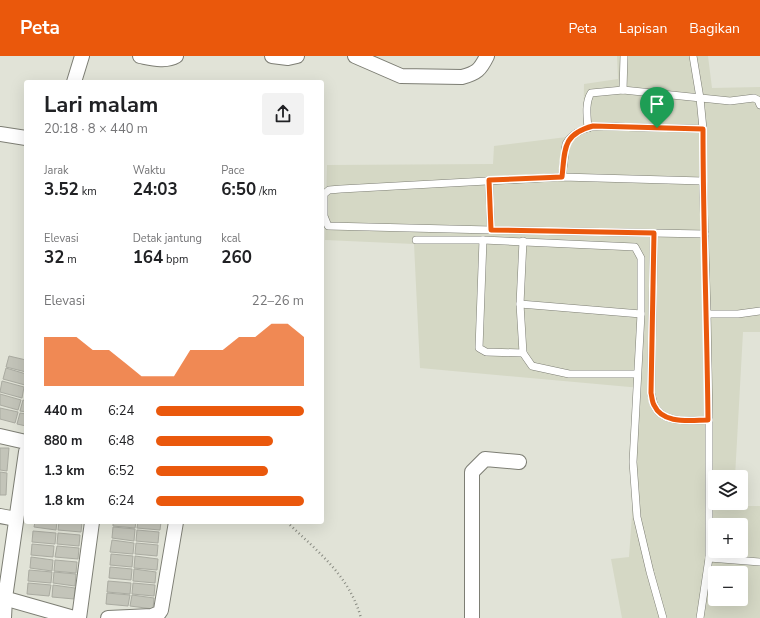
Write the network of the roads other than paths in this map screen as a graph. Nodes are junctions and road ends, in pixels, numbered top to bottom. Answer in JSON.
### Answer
{"nodes":[{"id":1,"x":82,"y":56,"type":"edge"},
{"id":2,"x":140,"y":56,"type":"edge"},
{"id":3,"x":176,"y":56,"type":"edge"},
{"id":4,"x":272,"y":56,"type":"edge"},
{"id":5,"x":297,"y":56,"type":"edge"},
{"id":6,"x":355,"y":56,"type":"edge"},
{"id":7,"x":487,"y":56,"type":"edge"},
{"id":8,"x":624,"y":56,"type":"edge"},
{"id":9,"x":693,"y":56,"type":"edge"},
{"id":10,"x":75,"y":80,"type":"edge"},
{"id":11,"x":623,"y":90,"type":"junction"},
{"id":12,"x":700,"y":98,"type":"junction"},
{"id":13,"x":760,"y":105,"type":"edge"},
{"id":14,"x":588,"y":128,"type":"junction"},
{"id":15,"x":703,"y":129,"type":"junction"},
{"id":16,"x":0,"y":134,"type":"edge"},
{"id":17,"x":24,"y":138,"type":"edge"},
{"id":18,"x":562,"y":177,"type":"junction"},
{"id":19,"x":489,"y":180,"type":"junction"},
{"id":20,"x":703,"y":180,"type":"junction"},
{"id":21,"x":491,"y":230,"type":"junction"},
{"id":22,"x":654,"y":233,"type":"junction"},
{"id":23,"x":704,"y":234,"type":"junction"},
{"id":24,"x":416,"y":240,"type":"dead end"},
{"id":25,"x":483,"y":240,"type":"junction"},
{"id":26,"x":523,"y":241,"type":"junction"},
{"id":27,"x":520,"y":304,"type":"junction"},
{"id":28,"x":760,"y":311,"type":"edge"},
{"id":29,"x":641,"y":314,"type":"junction"},
{"id":30,"x":707,"y":314,"type":"junction"},
{"id":31,"x":523,"y":353,"type":"junction"},
{"id":32,"x":637,"y":374,"type":"junction"},
{"id":33,"x":708,"y":420,"type":"junction"},
{"id":34,"x":0,"y":436,"type":"edge"},
{"id":35,"x":24,"y":442,"type":"edge"},
{"id":36,"x":519,"y":462,"type":"dead end"},
{"id":37,"x":24,"y":465,"type":"edge"},
{"id":38,"x":0,"y":516,"type":"edge"},
{"id":39,"x":709,"y":518,"type":"edge"},
{"id":40,"x":16,"y":519,"type":"junction"},
{"id":41,"x":92,"y":524,"type":"edge"},
{"id":42,"x":176,"y":524,"type":"edge"},
{"id":43,"x":709,"y":558,"type":"joint"},
{"id":44,"x":760,"y":562,"type":"edge"},
{"id":45,"x":3,"y":597,"type":"edge"},
{"id":46,"x":4,"y":618,"type":"edge"},
{"id":47,"x":74,"y":618,"type":"edge"},
{"id":48,"x":79,"y":618,"type":"edge"},
{"id":49,"x":108,"y":618,"type":"edge"},
{"id":50,"x":472,"y":618,"type":"edge"},
{"id":51,"x":663,"y":618,"type":"edge"},
{"id":52,"x":700,"y":618,"type":"edge"}],
"edges":[{"from":1,"to":10,"type":"street"},
{"from":2,"to":3,"type":"street"},
{"from":4,"to":5,"type":"street"},
{"from":6,"to":7,"type":"street"},
{"from":8,"to":11,"type":"lane"},
{"from":9,"to":12,"type":"lane"},
{"from":11,"to":12,"type":"lane"},
{"from":11,"to":14,"type":"lane"},
{"from":12,"to":13,"type":"lane"},
{"from":12,"to":15,"type":"lane"},
{"from":14,"to":15,"type":"lane"},
{"from":14,"to":18,"type":"lane"},
{"from":15,"to":20,"type":"lane"},
{"from":16,"to":17,"type":"street"},
{"from":18,"to":19,"type":"lane"},
{"from":18,"to":20,"type":"lane"},
{"from":19,"to":21,"type":"lane"},
{"from":19,"to":21,"type":"lane"},
{"from":20,"to":23,"type":"lane"},
{"from":21,"to":22,"type":"lane"},
{"from":22,"to":23,"type":"lane"},
{"from":22,"to":33,"type":"lane"},
{"from":23,"to":30,"type":"lane"},
{"from":24,"to":25,"type":"lane"},
{"from":25,"to":26,"type":"lane"},
{"from":25,"to":31,"type":"lane"},
{"from":26,"to":27,"type":"lane"},
{"from":26,"to":29,"type":"lane"},
{"from":27,"to":29,"type":"lane"},
{"from":27,"to":31,"type":"lane"},
{"from":28,"to":30,"type":"lane"},
{"from":29,"to":32,"type":"lane"},
{"from":30,"to":33,"type":"lane"},
{"from":31,"to":32,"type":"lane"},
{"from":32,"to":51,"type":"lane"},
{"from":33,"to":39,"type":"lane"},
{"from":34,"to":35,"type":"street"},
{"from":36,"to":50,"type":"street"},
{"from":37,"to":40,"type":"street"},
{"from":38,"to":40,"type":"street"},
{"from":40,"to":45,"type":"street"},
{"from":41,"to":48,"type":"street"},
{"from":42,"to":49,"type":"street"},
{"from":43,"to":44,"type":"lane"},
{"from":43,"to":52,"type":"lane"},
{"from":45,"to":46,"type":"street"},
{"from":45,"to":47,"type":"street"}]}
